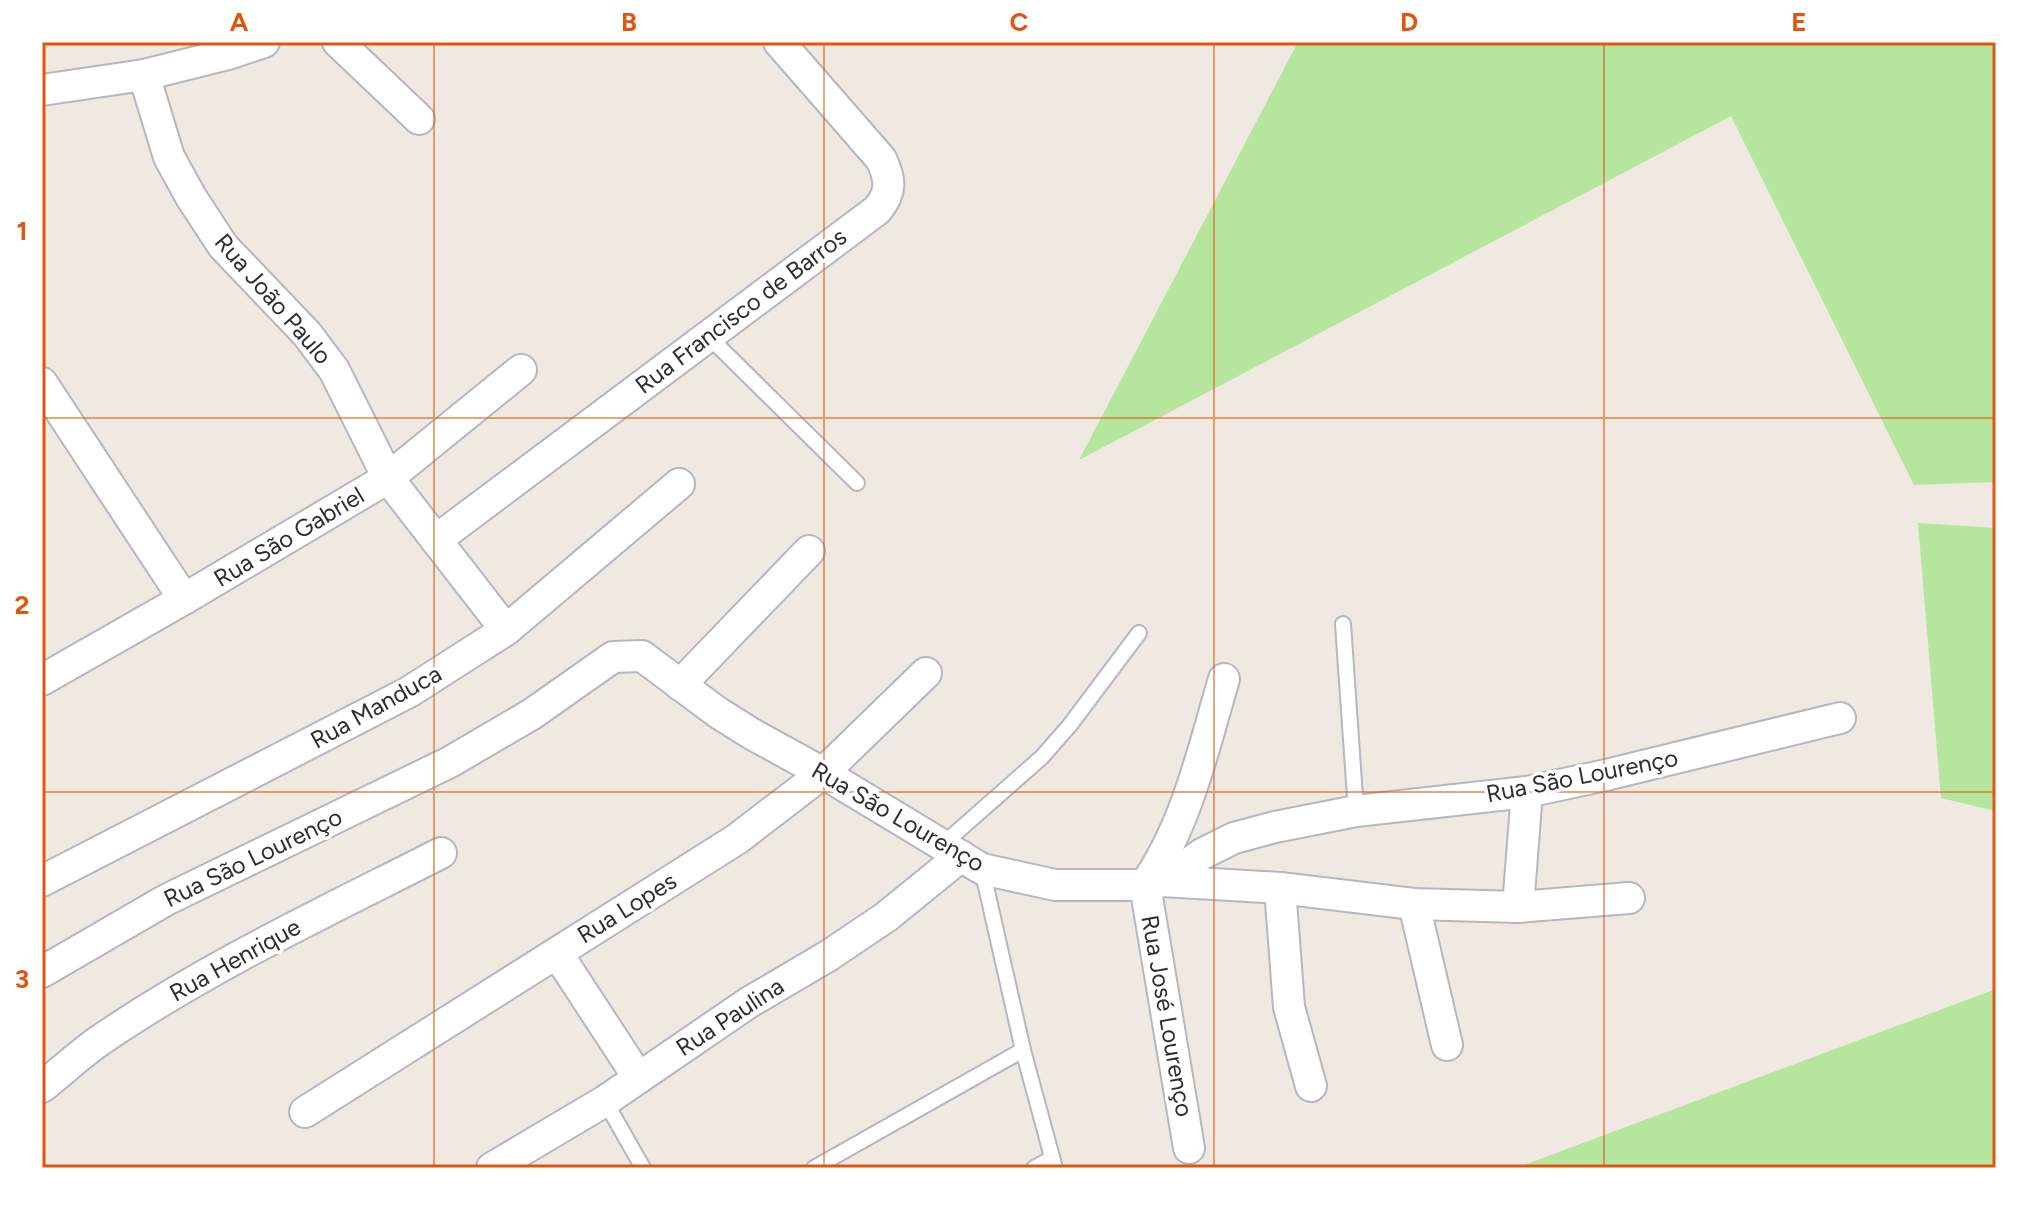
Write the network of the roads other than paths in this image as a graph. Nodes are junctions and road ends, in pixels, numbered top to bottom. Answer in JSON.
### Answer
{"nodes":[{"id":1,"x":264,"y":42,"type":"edge"},
{"id":2,"x":338,"y":42,"type":"edge"},
{"id":3,"x":779,"y":42,"type":"edge"},
{"id":4,"x":144,"y":75,"type":"junction"},
{"id":5,"x":42,"y":90,"type":"edge"},
{"id":6,"x":419,"y":119,"type":"dead end"},
{"id":7,"x":708,"y":336,"type":"junction"},
{"id":8,"x":521,"y":370,"type":"dead end"},
{"id":9,"x":42,"y":383,"type":"edge"},
{"id":10,"x":388,"y":478,"type":"junction"},
{"id":11,"x":857,"y":483,"type":"dead end"},
{"id":12,"x":679,"y":484,"type":"dead end"},
{"id":13,"x":436,"y":540,"type":"junction"},
{"id":14,"x":809,"y":551,"type":"dead end"},
{"id":15,"x":184,"y":599,"type":"junction"},
{"id":16,"x":1343,"y":624,"type":"dead end"},
{"id":17,"x":506,"y":630,"type":"junction"},
{"id":18,"x":1139,"y":633,"type":"dead end"},
{"id":19,"x":926,"y":673,"type":"dead end"},
{"id":20,"x":1224,"y":679,"type":"dead end"},
{"id":21,"x":42,"y":680,"type":"edge"},
{"id":22,"x":680,"y":685,"type":"junction"},
{"id":23,"x":1840,"y":718,"type":"dead end"},
{"id":24,"x":823,"y":773,"type":"junction"},
{"id":25,"x":1527,"y":792,"type":"junction"},
{"id":26,"x":1356,"y":811,"type":"junction"},
{"id":27,"x":441,"y":853,"type":"dead end"},
{"id":28,"x":961,"y":857,"type":"junction"},
{"id":29,"x":42,"y":881,"type":"edge"},
{"id":30,"x":1154,"y":883,"type":"junction"},
{"id":31,"x":1280,"y":888,"type":"junction"},
{"id":32,"x":1629,"y":898,"type":"dead end"},
{"id":33,"x":1414,"y":904,"type":"junction"},
{"id":34,"x":1518,"y":907,"type":"junction"},
{"id":35,"x":557,"y":953,"type":"junction"},
{"id":36,"x":42,"y":972,"type":"edge"},
{"id":37,"x":1447,"y":1045,"type":"dead end"},
{"id":38,"x":1023,"y":1050,"type":"junction"},
{"id":39,"x":638,"y":1077,"type":"junction"},
{"id":40,"x":1311,"y":1086,"type":"dead end"},
{"id":41,"x":42,"y":1087,"type":"edge"},
{"id":42,"x":605,"y":1101,"type":"junction"},
{"id":43,"x":305,"y":1112,"type":"dead end"},
{"id":44,"x":1189,"y":1148,"type":"dead end"},
{"id":45,"x":1054,"y":1163,"type":"edge"},
{"id":46,"x":492,"y":1168,"type":"edge"},
{"id":47,"x":643,"y":1168,"type":"edge"},
{"id":48,"x":814,"y":1168,"type":"edge"},
{"id":49,"x":1034,"y":1168,"type":"edge"}],
"edges":[{"from":1,"to":4,"type":"street"},
{"from":2,"to":6,"type":"street"},
{"from":3,"to":7,"type":"street","name":"Rua Francisco de Barros"},
{"from":4,"to":5,"type":"street"},
{"from":4,"to":10,"type":"street","name":"Rua João Paulo"},
{"from":7,"to":11,"type":"lane"},
{"from":7,"to":13,"type":"street","name":"Rua Francisco de Barros"},
{"from":8,"to":10,"type":"street","name":"Rua São Gabriel"},
{"from":9,"to":15,"type":"street"},
{"from":10,"to":13,"type":"street","name":"Rua João Paulo"},
{"from":10,"to":15,"type":"street","name":"Rua São Gabriel"},
{"from":12,"to":17,"type":"street","name":"Rua Manduca"},
{"from":13,"to":17,"type":"street","name":"Rua João Paulo"},
{"from":14,"to":22,"type":"street"},
{"from":15,"to":21,"type":"street","name":"Rua São Gabriel"},
{"from":16,"to":26,"type":"lane"},
{"from":17,"to":29,"type":"street","name":"Rua Manduca"},
{"from":18,"to":28,"type":"lane"},
{"from":19,"to":24,"type":"street","name":"Rua Lopes"},
{"from":20,"to":30,"type":"street"},
{"from":22,"to":24,"type":"street","name":"Rua São Lourenço"},
{"from":22,"to":36,"type":"street","name":"Rua São Lourenço"},
{"from":23,"to":25,"type":"street","name":"Rua São Lourenço"},
{"from":24,"to":28,"type":"street","name":"Rua São Lourenço"},
{"from":24,"to":35,"type":"street","name":"Rua Lopes"},
{"from":25,"to":26,"type":"street","name":"Rua São Lourenço"},
{"from":25,"to":34,"type":"street"},
{"from":26,"to":30,"type":"street","name":"Rua São Lourenço"},
{"from":27,"to":41,"type":"street","name":"Rua Henrique"},
{"from":28,"to":30,"type":"street","name":"Rua São Lourenço"},
{"from":28,"to":38,"type":"lane"},
{"from":28,"to":39,"type":"street","name":"Rua Paulina"},
{"from":30,"to":31,"type":"street"},
{"from":30,"to":44,"type":"street","name":"Rua José Lourenço"},
{"from":31,"to":33,"type":"street"},
{"from":31,"to":40,"type":"street"},
{"from":32,"to":34,"type":"street"},
{"from":33,"to":34,"type":"street"},
{"from":33,"to":37,"type":"street"},
{"from":35,"to":39,"type":"street"},
{"from":35,"to":43,"type":"street","name":"Rua Lopes"},
{"from":38,"to":45,"type":"lane"},
{"from":38,"to":48,"type":"lane"},
{"from":39,"to":42,"type":"street","name":"Rua Paulina"},
{"from":42,"to":46,"type":"street","name":"Rua Paulina"},
{"from":42,"to":47,"type":"lane"},
{"from":45,"to":49,"type":"lane"}]}
